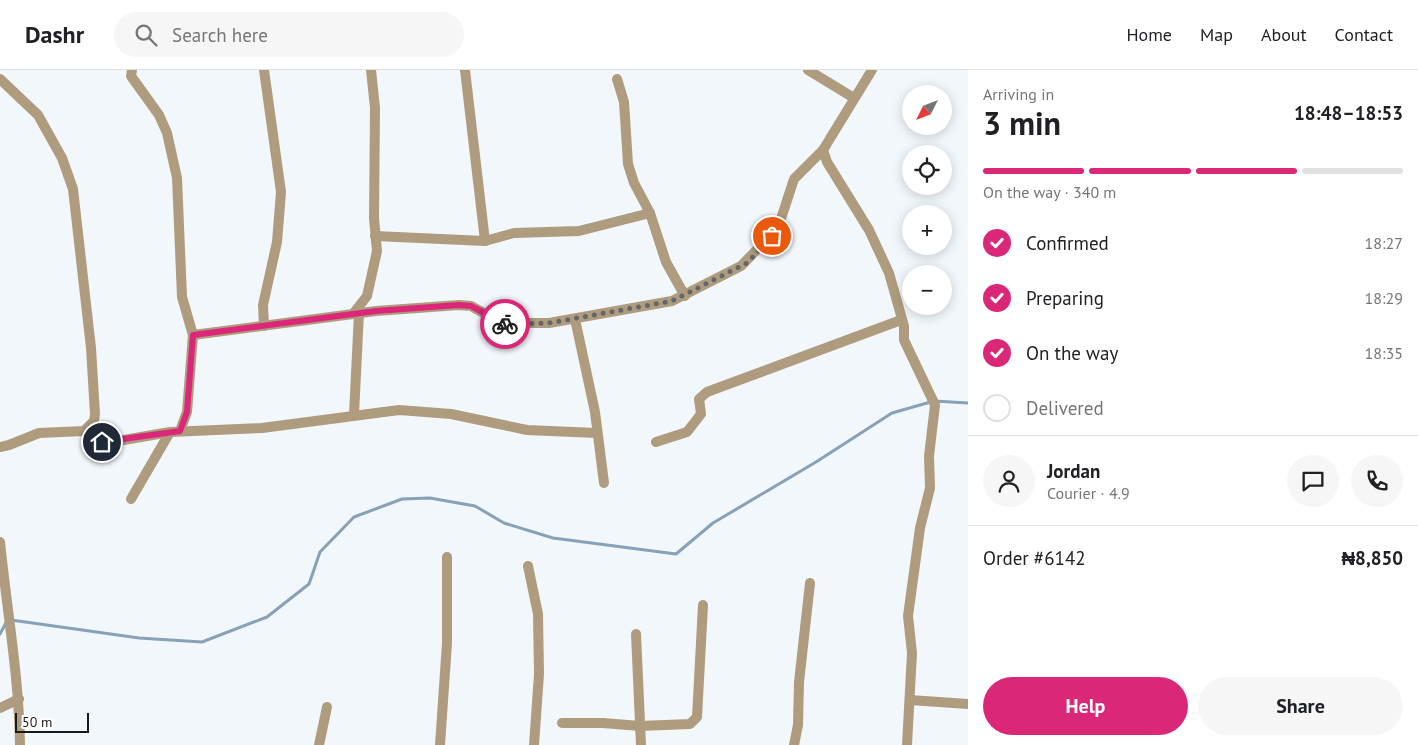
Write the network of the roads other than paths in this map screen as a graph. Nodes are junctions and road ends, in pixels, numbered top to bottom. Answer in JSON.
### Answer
{"nodes":[{"id":1,"x":132,"y":70,"type":"edge"},
{"id":2,"x":264,"y":70,"type":"edge"},
{"id":3,"x":372,"y":70,"type":"edge"},
{"id":4,"x":465,"y":70,"type":"edge"},
{"id":5,"x":808,"y":70,"type":"edge"},
{"id":6,"x":872,"y":70,"type":"edge"},
{"id":7,"x":0,"y":79,"type":"edge"},
{"id":8,"x":617,"y":79,"type":"dead end"},
{"id":9,"x":854,"y":98,"type":"junction"},
{"id":10,"x":823,"y":150,"type":"junction"},
{"id":11,"x":650,"y":213,"type":"junction"},
{"id":12,"x":375,"y":236,"type":"junction"},
{"id":13,"x":485,"y":240,"type":"junction"},
{"id":14,"x":368,"y":296,"type":"junction"},
{"id":15,"x":685,"y":296,"type":"junction"},
{"id":16,"x":376,"y":311,"type":"junction"},
{"id":17,"x":356,"y":314,"type":"junction"},
{"id":18,"x":575,"y":319,"type":"junction"},
{"id":19,"x":901,"y":320,"type":"junction"},
{"id":20,"x":264,"y":326,"type":"junction"},
{"id":21,"x":193,"y":335,"type":"junction"},
{"id":22,"x":354,"y":414,"type":"junction"},
{"id":23,"x":84,"y":431,"type":"junction"},
{"id":24,"x":175,"y":431,"type":"junction"},
{"id":25,"x":597,"y":433,"type":"junction"},
{"id":26,"x":656,"y":442,"type":"dead end"},
{"id":27,"x":0,"y":450,"type":"edge"},
{"id":28,"x":604,"y":483,"type":"dead end"},
{"id":29,"x":131,"y":499,"type":"dead end"},
{"id":30,"x":0,"y":542,"type":"edge"},
{"id":31,"x":447,"y":557,"type":"dead end"},
{"id":32,"x":528,"y":566,"type":"dead end"},
{"id":33,"x":810,"y":583,"type":"dead end"},
{"id":34,"x":703,"y":605,"type":"dead end"},
{"id":35,"x":636,"y":634,"type":"dead end"},
{"id":36,"x":19,"y":699,"type":"junction"},
{"id":37,"x":910,"y":700,"type":"junction"},
{"id":38,"x":968,"y":704,"type":"edge"},
{"id":39,"x":0,"y":708,"type":"edge"},
{"id":40,"x":327,"y":708,"type":"dead end"},
{"id":41,"x":562,"y":723,"type":"dead end"},
{"id":42,"x":640,"y":726,"type":"junction"},
{"id":43,"x":20,"y":745,"type":"edge"},
{"id":44,"x":319,"y":745,"type":"edge"},
{"id":45,"x":440,"y":745,"type":"edge"},
{"id":46,"x":534,"y":745,"type":"edge"},
{"id":47,"x":641,"y":745,"type":"edge"},
{"id":48,"x":794,"y":745,"type":"edge"},
{"id":49,"x":907,"y":745,"type":"edge"}],
"edges":[{"from":1,"to":21,"type":"street"},
{"from":2,"to":20,"type":"street"},
{"from":3,"to":12,"type":"street"},
{"from":4,"to":13,"type":"street"},
{"from":5,"to":9,"type":"street"},
{"from":6,"to":9,"type":"street"},
{"from":7,"to":23,"type":"street"},
{"from":8,"to":11,"type":"street"},
{"from":9,"to":10,"type":"street"},
{"from":10,"to":15,"type":"street"},
{"from":10,"to":19,"type":"street"},
{"from":11,"to":13,"type":"street"},
{"from":11,"to":15,"type":"street"},
{"from":12,"to":13,"type":"street"},
{"from":12,"to":14,"type":"street"},
{"from":14,"to":16,"type":"street"},
{"from":14,"to":17,"type":"street"},
{"from":15,"to":18,"type":"street"},
{"from":16,"to":17,"type":"street"},
{"from":16,"to":18,"type":"street"},
{"from":17,"to":20,"type":"street"},
{"from":17,"to":22,"type":"street"},
{"from":18,"to":25,"type":"street"},
{"from":19,"to":26,"type":"street"},
{"from":19,"to":37,"type":"street"},
{"from":20,"to":21,"type":"street"},
{"from":21,"to":24,"type":"street"},
{"from":22,"to":24,"type":"street"},
{"from":22,"to":25,"type":"street"},
{"from":23,"to":24,"type":"street"},
{"from":23,"to":27,"type":"street"},
{"from":24,"to":29,"type":"street"},
{"from":25,"to":28,"type":"street"},
{"from":30,"to":36,"type":"street"},
{"from":31,"to":45,"type":"street"},
{"from":32,"to":46,"type":"street"},
{"from":33,"to":48,"type":"street"},
{"from":34,"to":42,"type":"street"},
{"from":35,"to":42,"type":"street"},
{"from":36,"to":39,"type":"street"},
{"from":36,"to":43,"type":"street"},
{"from":37,"to":38,"type":"street"},
{"from":37,"to":49,"type":"street"},
{"from":40,"to":44,"type":"street"},
{"from":41,"to":42,"type":"street"},
{"from":42,"to":47,"type":"street"}]}
